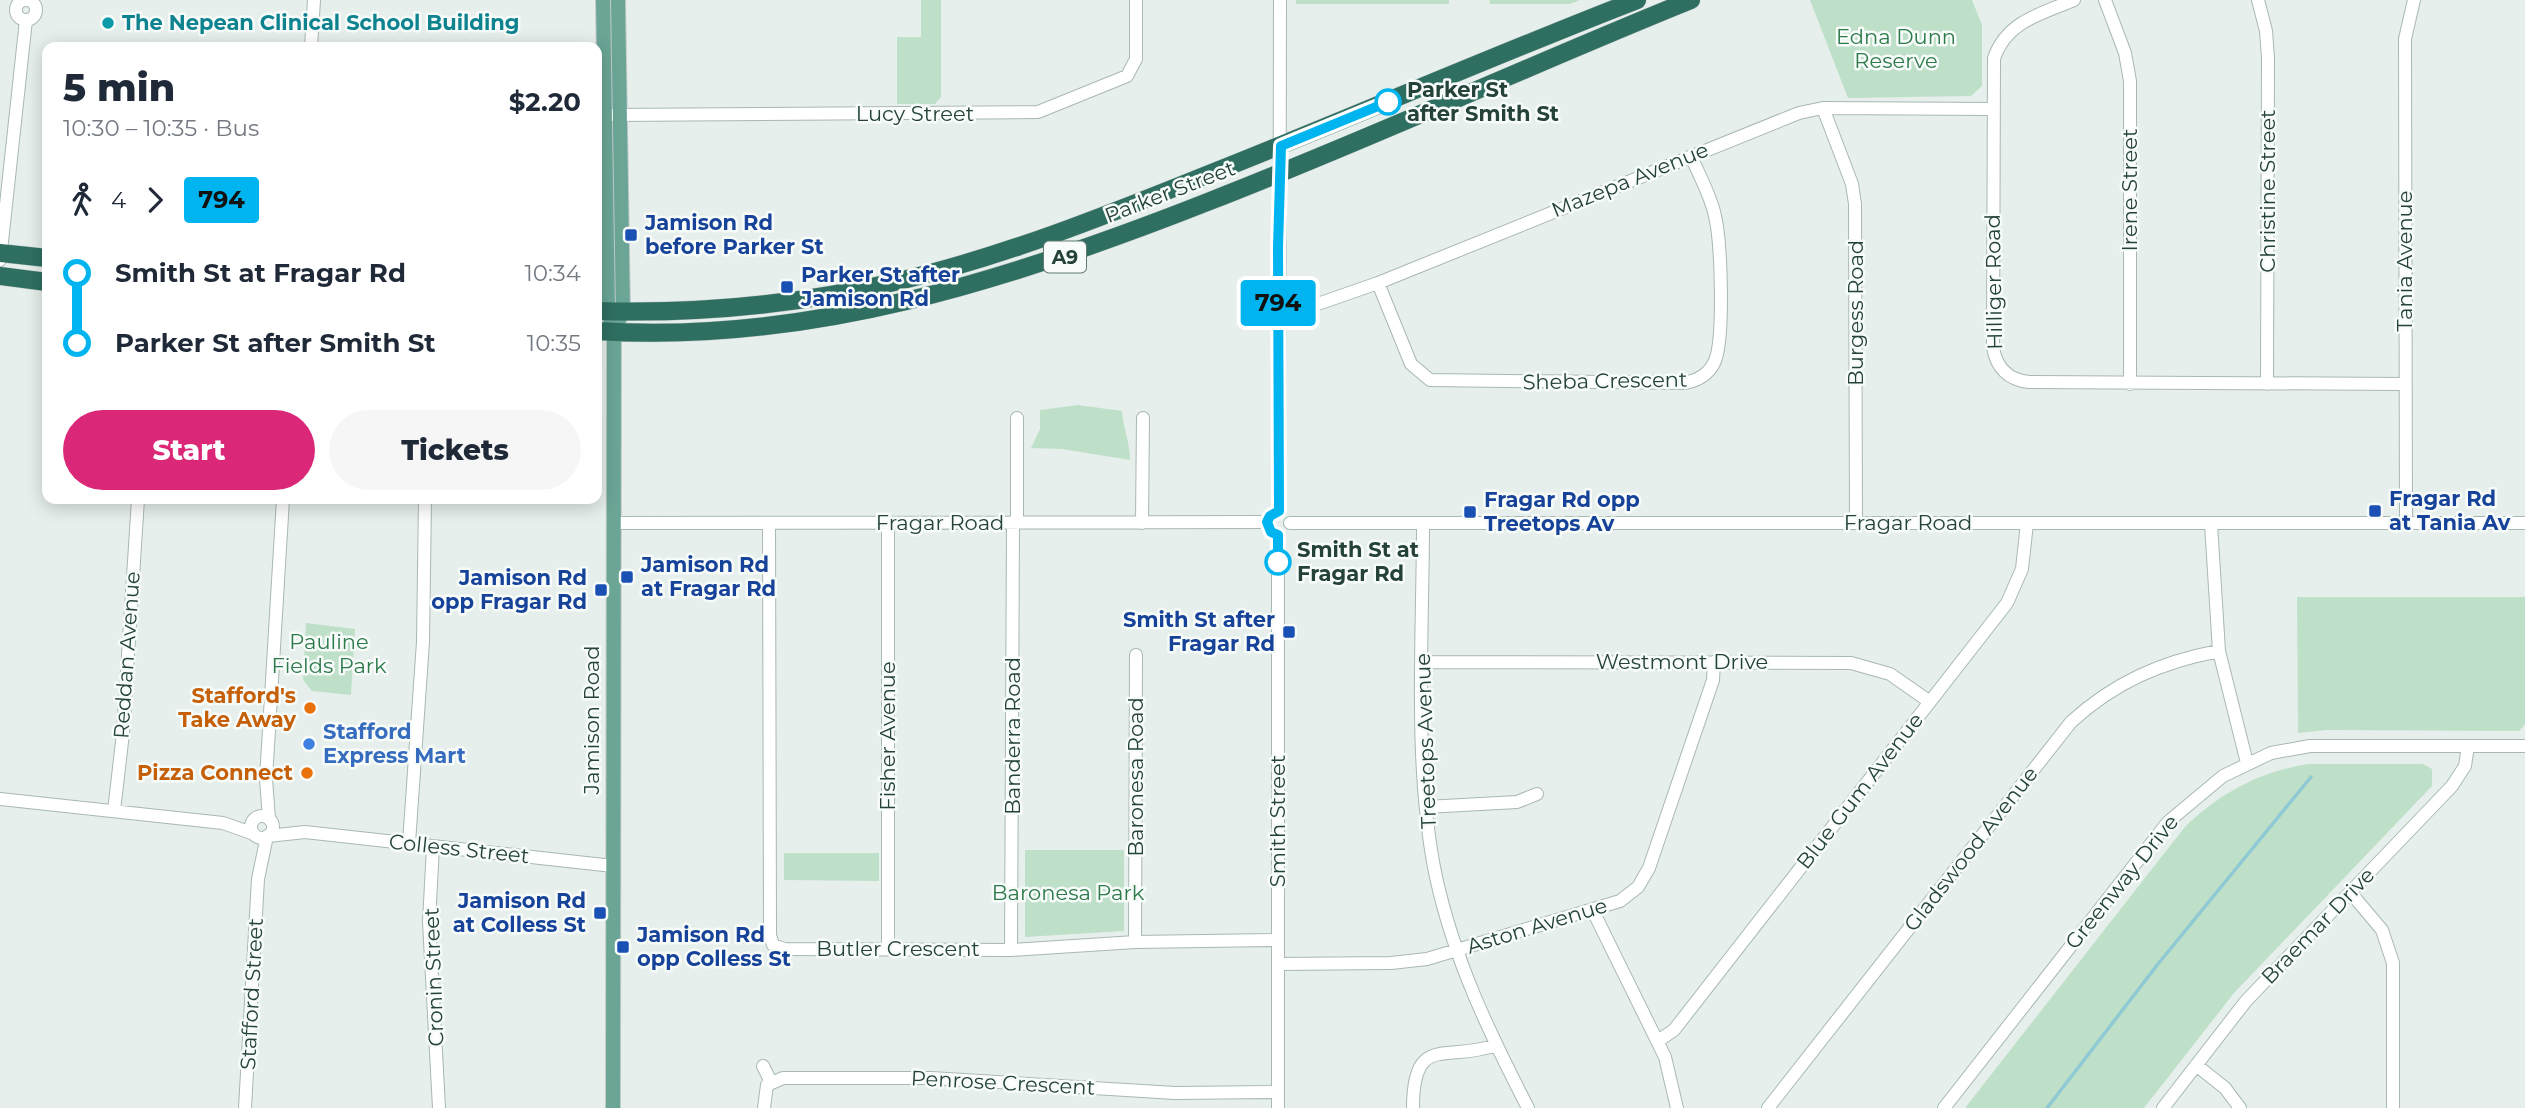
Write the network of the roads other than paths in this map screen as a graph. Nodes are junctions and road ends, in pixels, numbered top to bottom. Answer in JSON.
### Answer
{"nodes":[{"id":1,"x":314,"y":0,"type":"edge"},
{"id":2,"x":603,"y":0,"type":"edge"},
{"id":3,"x":618,"y":0,"type":"edge"},
{"id":4,"x":1136,"y":0,"type":"edge"},
{"id":5,"x":1280,"y":0,"type":"edge"},
{"id":6,"x":1637,"y":0,"type":"edge"},
{"id":7,"x":1691,"y":0,"type":"edge"},
{"id":8,"x":2074,"y":0,"type":"edge"},
{"id":9,"x":2105,"y":0,"type":"edge"},
{"id":10,"x":2258,"y":0,"type":"edge"},
{"id":11,"x":2414,"y":0,"type":"edge"},
{"id":12,"x":29,"y":1,"type":"edge"},
{"id":13,"x":311,"y":42,"type":"edge"},
{"id":14,"x":1823,"y":108,"type":"junction"},
{"id":15,"x":1993,"y":109,"type":"junction"},
{"id":16,"x":612,"y":115,"type":"junction"},
{"id":17,"x":1281,"y":146,"type":"junction"},
{"id":18,"x":1691,"y":156,"type":"junction"},
{"id":19,"x":1279,"y":174,"type":"junction"},
{"id":20,"x":0,"y":255,"type":"edge"},
{"id":21,"x":42,"y":258,"type":"edge"},
{"id":22,"x":0,"y":276,"type":"edge"},
{"id":23,"x":42,"y":281,"type":"edge"},
{"id":24,"x":1378,"y":283,"type":"junction"},
{"id":25,"x":1278,"y":309,"type":"junction"},
{"id":26,"x":609,"y":311,"type":"edge"},
{"id":27,"x":605,"y":332,"type":"edge"},
{"id":28,"x":2130,"y":384,"type":"junction"},
{"id":29,"x":2267,"y":384,"type":"junction"},
{"id":30,"x":2404,"y":384,"type":"junction"},
{"id":31,"x":1017,"y":418,"type":"dead end"},
{"id":32,"x":1143,"y":418,"type":"dead end"},
{"id":33,"x":138,"y":504,"type":"edge"},
{"id":34,"x":283,"y":504,"type":"edge"},
{"id":35,"x":425,"y":504,"type":"edge"},
{"id":36,"x":1279,"y":511,"type":"junction"},
{"id":37,"x":1015,"y":522,"type":"junction"},
{"id":38,"x":1267,"y":522,"type":"junction"},
{"id":39,"x":614,"y":523,"type":"junction"},
{"id":40,"x":769,"y":523,"type":"junction"},
{"id":41,"x":1142,"y":523,"type":"junction"},
{"id":42,"x":1290,"y":523,"type":"junction"},
{"id":43,"x":1423,"y":523,"type":"junction"},
{"id":44,"x":1856,"y":523,"type":"junction"},
{"id":45,"x":2026,"y":523,"type":"junction"},
{"id":46,"x":2525,"y":523,"type":"edge"},
{"id":47,"x":888,"y":524,"type":"junction"},
{"id":48,"x":2210,"y":524,"type":"junction"},
{"id":49,"x":2406,"y":524,"type":"junction"},
{"id":50,"x":1278,"y":535,"type":"junction"},
{"id":51,"x":2219,"y":651,"type":"junction"},
{"id":52,"x":1136,"y":655,"type":"dead end"},
{"id":53,"x":1423,"y":662,"type":"junction"},
{"id":54,"x":1714,"y":662,"type":"junction"},
{"id":55,"x":1930,"y":702,"type":"junction"},
{"id":56,"x":2468,"y":746,"type":"junction"},
{"id":57,"x":2525,"y":746,"type":"edge"},
{"id":58,"x":2247,"y":763,"type":"junction"},
{"id":59,"x":265,"y":779,"type":"junction"},
{"id":60,"x":1537,"y":794,"type":"dead end"},
{"id":61,"x":0,"y":799,"type":"edge"},
{"id":62,"x":1426,"y":807,"type":"junction"},
{"id":63,"x":114,"y":811,"type":"junction"},
{"id":64,"x":255,"y":818,"type":"junction"},
{"id":65,"x":269,"y":819,"type":"junction"},
{"id":66,"x":223,"y":823,"type":"junction"},
{"id":67,"x":306,"y":832,"type":"junction"},
{"id":68,"x":261,"y":835,"type":"junction"},
{"id":69,"x":409,"y":844,"type":"junction"},
{"id":70,"x":433,"y":846,"type":"junction"},
{"id":71,"x":613,"y":866,"type":"junction"},
{"id":72,"x":2350,"y":892,"type":"junction"},
{"id":73,"x":1593,"y":911,"type":"junction"},
{"id":74,"x":1278,"y":940,"type":"junction"},
{"id":75,"x":1135,"y":942,"type":"junction"},
{"id":76,"x":888,"y":949,"type":"junction"},
{"id":77,"x":1011,"y":950,"type":"junction"},
{"id":78,"x":1457,"y":950,"type":"junction"},
{"id":79,"x":1278,"y":964,"type":"junction"},
{"id":80,"x":1658,"y":1041,"type":"junction"},
{"id":81,"x":1496,"y":1045,"type":"junction"},
{"id":82,"x":2196,"y":1065,"type":"junction"},
{"id":83,"x":763,"y":1066,"type":"dead end"},
{"id":84,"x":771,"y":1082,"type":"junction"},
{"id":85,"x":1278,"y":1092,"type":"junction"},
{"id":86,"x":244,"y":1108,"type":"edge"},
{"id":87,"x":439,"y":1108,"type":"edge"},
{"id":88,"x":613,"y":1108,"type":"edge"},
{"id":89,"x":764,"y":1108,"type":"edge"},
{"id":90,"x":1278,"y":1108,"type":"edge"},
{"id":91,"x":1413,"y":1108,"type":"edge"},
{"id":92,"x":1528,"y":1108,"type":"edge"},
{"id":93,"x":1677,"y":1108,"type":"edge"},
{"id":94,"x":1768,"y":1108,"type":"edge"},
{"id":95,"x":1944,"y":1108,"type":"edge"},
{"id":96,"x":2163,"y":1108,"type":"edge"},
{"id":97,"x":2240,"y":1108,"type":"edge"},
{"id":98,"x":2393,"y":1108,"type":"edge"}],
"edges":[{"from":1,"to":13,"type":"street"},
{"from":2,"to":16,"type":"main road","name":"Jamison Road"},
{"from":3,"to":16,"type":"main road","name":"Jamison Road"},
{"from":4,"to":16,"type":"street","name":"Lucy Street"},
{"from":5,"to":17,"type":"street"},
{"from":6,"to":17,"type":"highway","name":"Parker Street","number":"A9"},
{"from":7,"to":19,"type":"highway","name":"Parker Street","number":"A9"},
{"from":8,"to":15,"type":"street","name":"Hilliger Road"},
{"from":9,"to":28,"type":"street","name":"Irene Street"},
{"from":10,"to":29,"type":"street","name":"Christine Street"},
{"from":11,"to":30,"type":"street","name":"Tania Avenue"},
{"from":12,"to":20,"type":"street"},
{"from":14,"to":15,"type":"street","name":"Mazepa Avenue"},
{"from":14,"to":18,"type":"street","name":"Mazepa Avenue"},
{"from":14,"to":44,"type":"street","name":"Burgess Road"},
{"from":15,"to":28,"type":"street","name":"Hilliger Road"},
{"from":16,"to":26,"type":"main road","name":"Jamison Road"},
{"from":17,"to":19,"type":"street"},
{"from":17,"to":26,"type":"highway","name":"Parker Street","number":"A9"},
{"from":18,"to":24,"type":"street","name":"Mazepa Avenue"},
{"from":18,"to":24,"type":"street","name":"Sheba Crescent"},
{"from":19,"to":25,"type":"street"},
{"from":19,"to":27,"type":"highway","name":"Parker Street","number":"A9"},
{"from":20,"to":21,"type":"highway"},
{"from":22,"to":23,"type":"highway"},
{"from":24,"to":25,"type":"street","name":"Mazepa Avenue"},
{"from":25,"to":36,"type":"street"},
{"from":26,"to":27,"type":"main road","name":"Jamison Road"},
{"from":27,"to":39,"type":"main road","name":"Jamison Road"},
{"from":28,"to":29,"type":"street","name":"Hilliger Road"},
{"from":29,"to":30,"type":"street","name":"Hilliger Road"},
{"from":30,"to":49,"type":"street","name":"Tania Avenue"},
{"from":31,"to":37,"type":"street","name":"Banderra Road"},
{"from":32,"to":41,"type":"street"},
{"from":33,"to":63,"type":"street","name":"Reddan Avenue"},
{"from":34,"to":59,"type":"street"},
{"from":35,"to":69,"type":"street"},
{"from":36,"to":38,"type":"street"},
{"from":36,"to":42,"type":"street"},
{"from":37,"to":41,"type":"street","name":"Fragar Road"},
{"from":37,"to":47,"type":"street","name":"Fragar Road"},
{"from":37,"to":77,"type":"street","name":"Banderra Road"},
{"from":38,"to":41,"type":"street","name":"Fragar Road"},
{"from":38,"to":50,"type":"street"},
{"from":39,"to":40,"type":"street","name":"Fragar Road"},
{"from":39,"to":71,"type":"main road","name":"Jamison Road"},
{"from":40,"to":47,"type":"street","name":"Fragar Road"},
{"from":40,"to":76,"type":"street","name":"Butler Crescent"},
{"from":42,"to":43,"type":"street","name":"Fragar Road"},
{"from":42,"to":50,"type":"street"},
{"from":43,"to":44,"type":"street","name":"Fragar Road"},
{"from":43,"to":53,"type":"street","name":"Treetops Avenue"},
{"from":44,"to":45,"type":"street","name":"Fragar Road"},
{"from":45,"to":48,"type":"street","name":"Fragar Road"},
{"from":45,"to":55,"type":"street","name":"Blue Gum Avenue"},
{"from":46,"to":49,"type":"street","name":"Fragar Road"},
{"from":47,"to":76,"type":"street","name":"Fisher Avenue"},
{"from":48,"to":49,"type":"street","name":"Fragar Road"},
{"from":48,"to":51,"type":"street"},
{"from":50,"to":74,"type":"street","name":"Smith Street"},
{"from":51,"to":58,"type":"street"},
{"from":51,"to":94,"type":"street","name":"Gladswood Avenue"},
{"from":52,"to":75,"type":"street","name":"Baronesa Road"},
{"from":53,"to":54,"type":"street","name":"Westmont Drive"},
{"from":53,"to":62,"type":"street","name":"Treetops Avenue"},
{"from":54,"to":55,"type":"street","name":"Westmont Drive"},
{"from":54,"to":73,"type":"street","name":"Aston Avenue"},
{"from":55,"to":80,"type":"street","name":"Blue Gum Avenue"},
{"from":56,"to":57,"type":"street","name":"Greenway Drive"},
{"from":56,"to":58,"type":"street","name":"Greenway Drive"},
{"from":56,"to":72,"type":"street","name":"Braemar Drive"},
{"from":58,"to":95,"type":"street","name":"Greenway Drive"},
{"from":59,"to":64,"type":"street"},
{"from":59,"to":65,"type":"street"},
{"from":60,"to":62,"type":"street"},
{"from":61,"to":63,"type":"street","name":"Colless Street"},
{"from":62,"to":78,"type":"street","name":"Treetops Avenue"},
{"from":63,"to":66,"type":"street","name":"Colless Street"},
{"from":64,"to":65,"type":"street","name":"Colless Street"},
{"from":64,"to":66,"type":"street","name":"Colless Street"},
{"from":64,"to":68,"type":"street"},
{"from":65,"to":67,"type":"street","name":"Colless Street"},
{"from":65,"to":68,"type":"street"},
{"from":66,"to":68,"type":"street","name":"Colless Street"},
{"from":67,"to":68,"type":"street","name":"Colless Street"},
{"from":67,"to":69,"type":"street","name":"Colless Street"},
{"from":68,"to":86,"type":"street","name":"Stafford Street"},
{"from":69,"to":70,"type":"street","name":"Colless Street"},
{"from":70,"to":71,"type":"street","name":"Colless Street"},
{"from":70,"to":87,"type":"street","name":"Cronin Street"},
{"from":71,"to":88,"type":"main road","name":"Jamison Road"},
{"from":72,"to":82,"type":"street","name":"Braemar Drive"},
{"from":72,"to":98,"type":"street"},
{"from":73,"to":78,"type":"street","name":"Aston Avenue"},
{"from":73,"to":80,"type":"street"},
{"from":74,"to":75,"type":"street","name":"Butler Crescent"},
{"from":74,"to":79,"type":"street","name":"Smith Street"},
{"from":75,"to":77,"type":"street","name":"Butler Crescent"},
{"from":76,"to":77,"type":"street","name":"Butler Crescent"},
{"from":78,"to":79,"type":"street","name":"Aston Avenue"},
{"from":78,"to":81,"type":"street","name":"Treetops Avenue"},
{"from":79,"to":85,"type":"street","name":"Smith Street"},
{"from":80,"to":93,"type":"street"},
{"from":81,"to":91,"type":"street"},
{"from":81,"to":92,"type":"street","name":"Treetops Avenue"},
{"from":82,"to":96,"type":"street","name":"Braemar Drive"},
{"from":82,"to":97,"type":"street"},
{"from":83,"to":84,"type":"street"},
{"from":84,"to":85,"type":"street","name":"Penrose Crescent"},
{"from":84,"to":89,"type":"street"},
{"from":85,"to":90,"type":"street","name":"Smith Street"}]}
